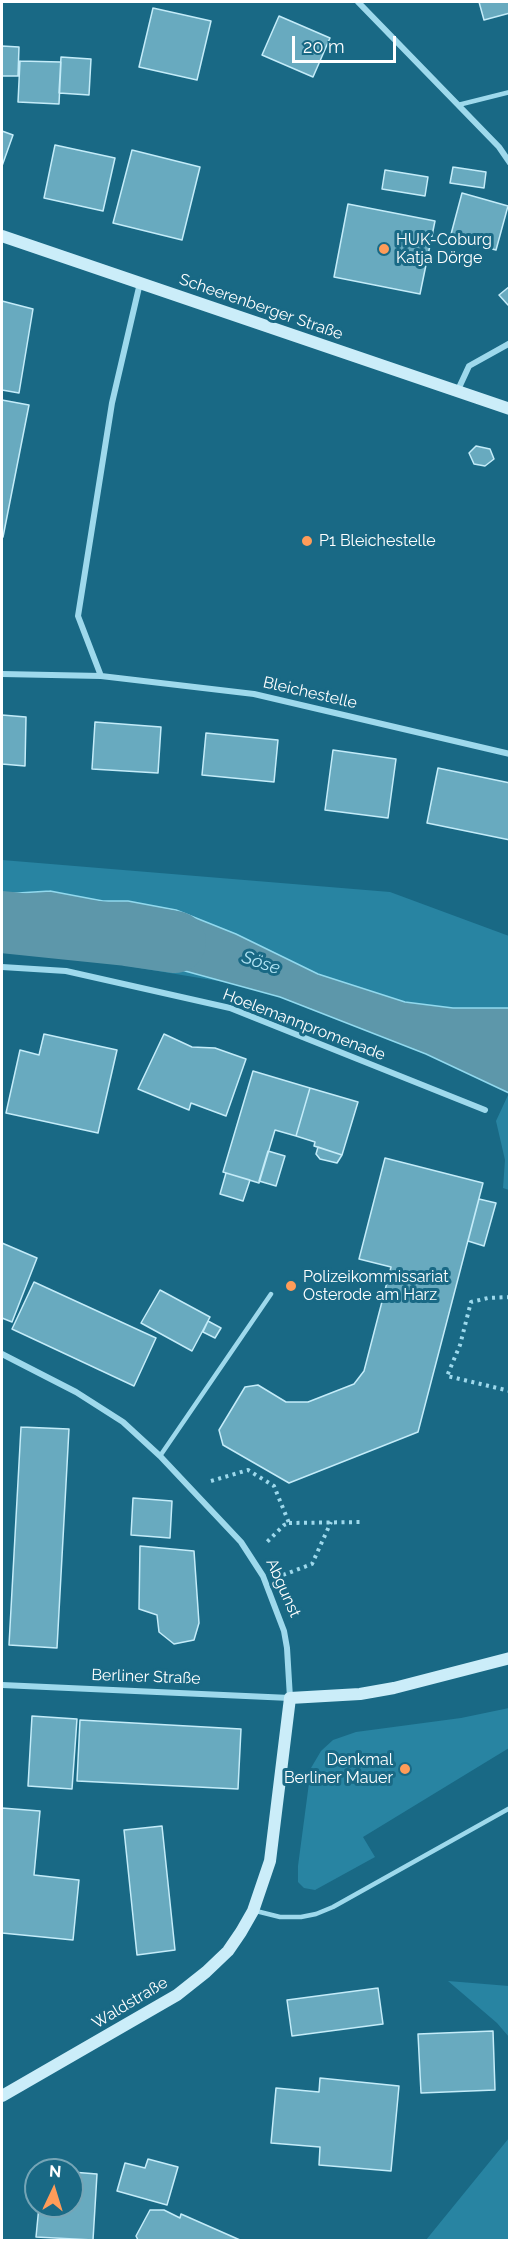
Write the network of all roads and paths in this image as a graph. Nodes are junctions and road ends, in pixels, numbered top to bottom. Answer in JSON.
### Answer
{"nodes":[{"id":1,"x":358,"y":2,"type":"edge"},
{"id":2,"x":510,"y":92,"type":"edge"},
{"id":3,"x":458,"y":105,"type":"junction"},
{"id":4,"x":510,"y":163,"type":"edge"},
{"id":5,"x":2,"y":236,"type":"edge"},
{"id":6,"x":140,"y":283,"type":"junction"},
{"id":7,"x":510,"y":343,"type":"edge"},
{"id":8,"x":457,"y":393,"type":"junction"},
{"id":9,"x":510,"y":410,"type":"edge"},
{"id":10,"x":2,"y":674,"type":"edge"},
{"id":11,"x":102,"y":676,"type":"junction"},
{"id":12,"x":510,"y":754,"type":"edge"},
{"id":13,"x":2,"y":967,"type":"edge"},
{"id":14,"x":485,"y":1110,"type":"dead end"},
{"id":15,"x":271,"y":1294,"type":"dead end"},
{"id":16,"x":510,"y":1297,"type":"edge"},
{"id":17,"x":2,"y":1354,"type":"edge"},
{"id":18,"x":510,"y":1391,"type":"edge"},
{"id":19,"x":160,"y":1456,"type":"junction"},
{"id":20,"x":190,"y":1488,"type":"junction"},
{"id":21,"x":362,"y":1521,"type":"dead end"},
{"id":22,"x":332,"y":1522,"type":"junction"},
{"id":23,"x":289,"y":1523,"type":"junction"},
{"id":24,"x":252,"y":1558,"type":"junction"},
{"id":25,"x":266,"y":1581,"type":"junction"},
{"id":26,"x":510,"y":1658,"type":"edge"},
{"id":27,"x":2,"y":1685,"type":"edge"},
{"id":28,"x":290,"y":1698,"type":"junction"},
{"id":29,"x":510,"y":1808,"type":"edge"},
{"id":30,"x":253,"y":1911,"type":"junction"},
{"id":31,"x":2,"y":2096,"type":"edge"}],
"edges":[{"from":1,"to":3,"type":"street"},
{"from":2,"to":3,"type":"lane"},
{"from":3,"to":4,"type":"street"},
{"from":5,"to":6,"type":"street","name":"Scheerenberger Straße"},
{"from":6,"to":8,"type":"street","name":"Scheerenberger Straße"},
{"from":6,"to":11,"type":"street"},
{"from":7,"to":8,"type":"street"},
{"from":8,"to":9,"type":"street","name":"Scheerenberger Straße"},
{"from":10,"to":11,"type":"street","name":"Bleichestelle"},
{"from":11,"to":12,"type":"street","name":"Bleichestelle"},
{"from":13,"to":14,"type":"street","name":"Hoelemannpromenade"},
{"from":15,"to":19,"type":"lane"},
{"from":16,"to":18,"type":"path"},
{"from":17,"to":19,"type":"street","name":"Abgunst"},
{"from":19,"to":20,"type":"street","name":"Abgunst"},
{"from":20,"to":23,"type":"path"},
{"from":20,"to":24,"type":"street","name":"Abgunst"},
{"from":21,"to":22,"type":"path"},
{"from":22,"to":23,"type":"path"},
{"from":22,"to":25,"type":"path"},
{"from":23,"to":24,"type":"path"},
{"from":24,"to":25,"type":"street","name":"Abgunst"},
{"from":25,"to":28,"type":"street","name":"Abgunst"},
{"from":26,"to":28,"type":"street"},
{"from":27,"to":28,"type":"street","name":"Berliner Straße"},
{"from":28,"to":30,"type":"street","name":"Waldstraße"},
{"from":29,"to":30,"type":"lane"},
{"from":30,"to":31,"type":"street","name":"Waldstraße"}]}
